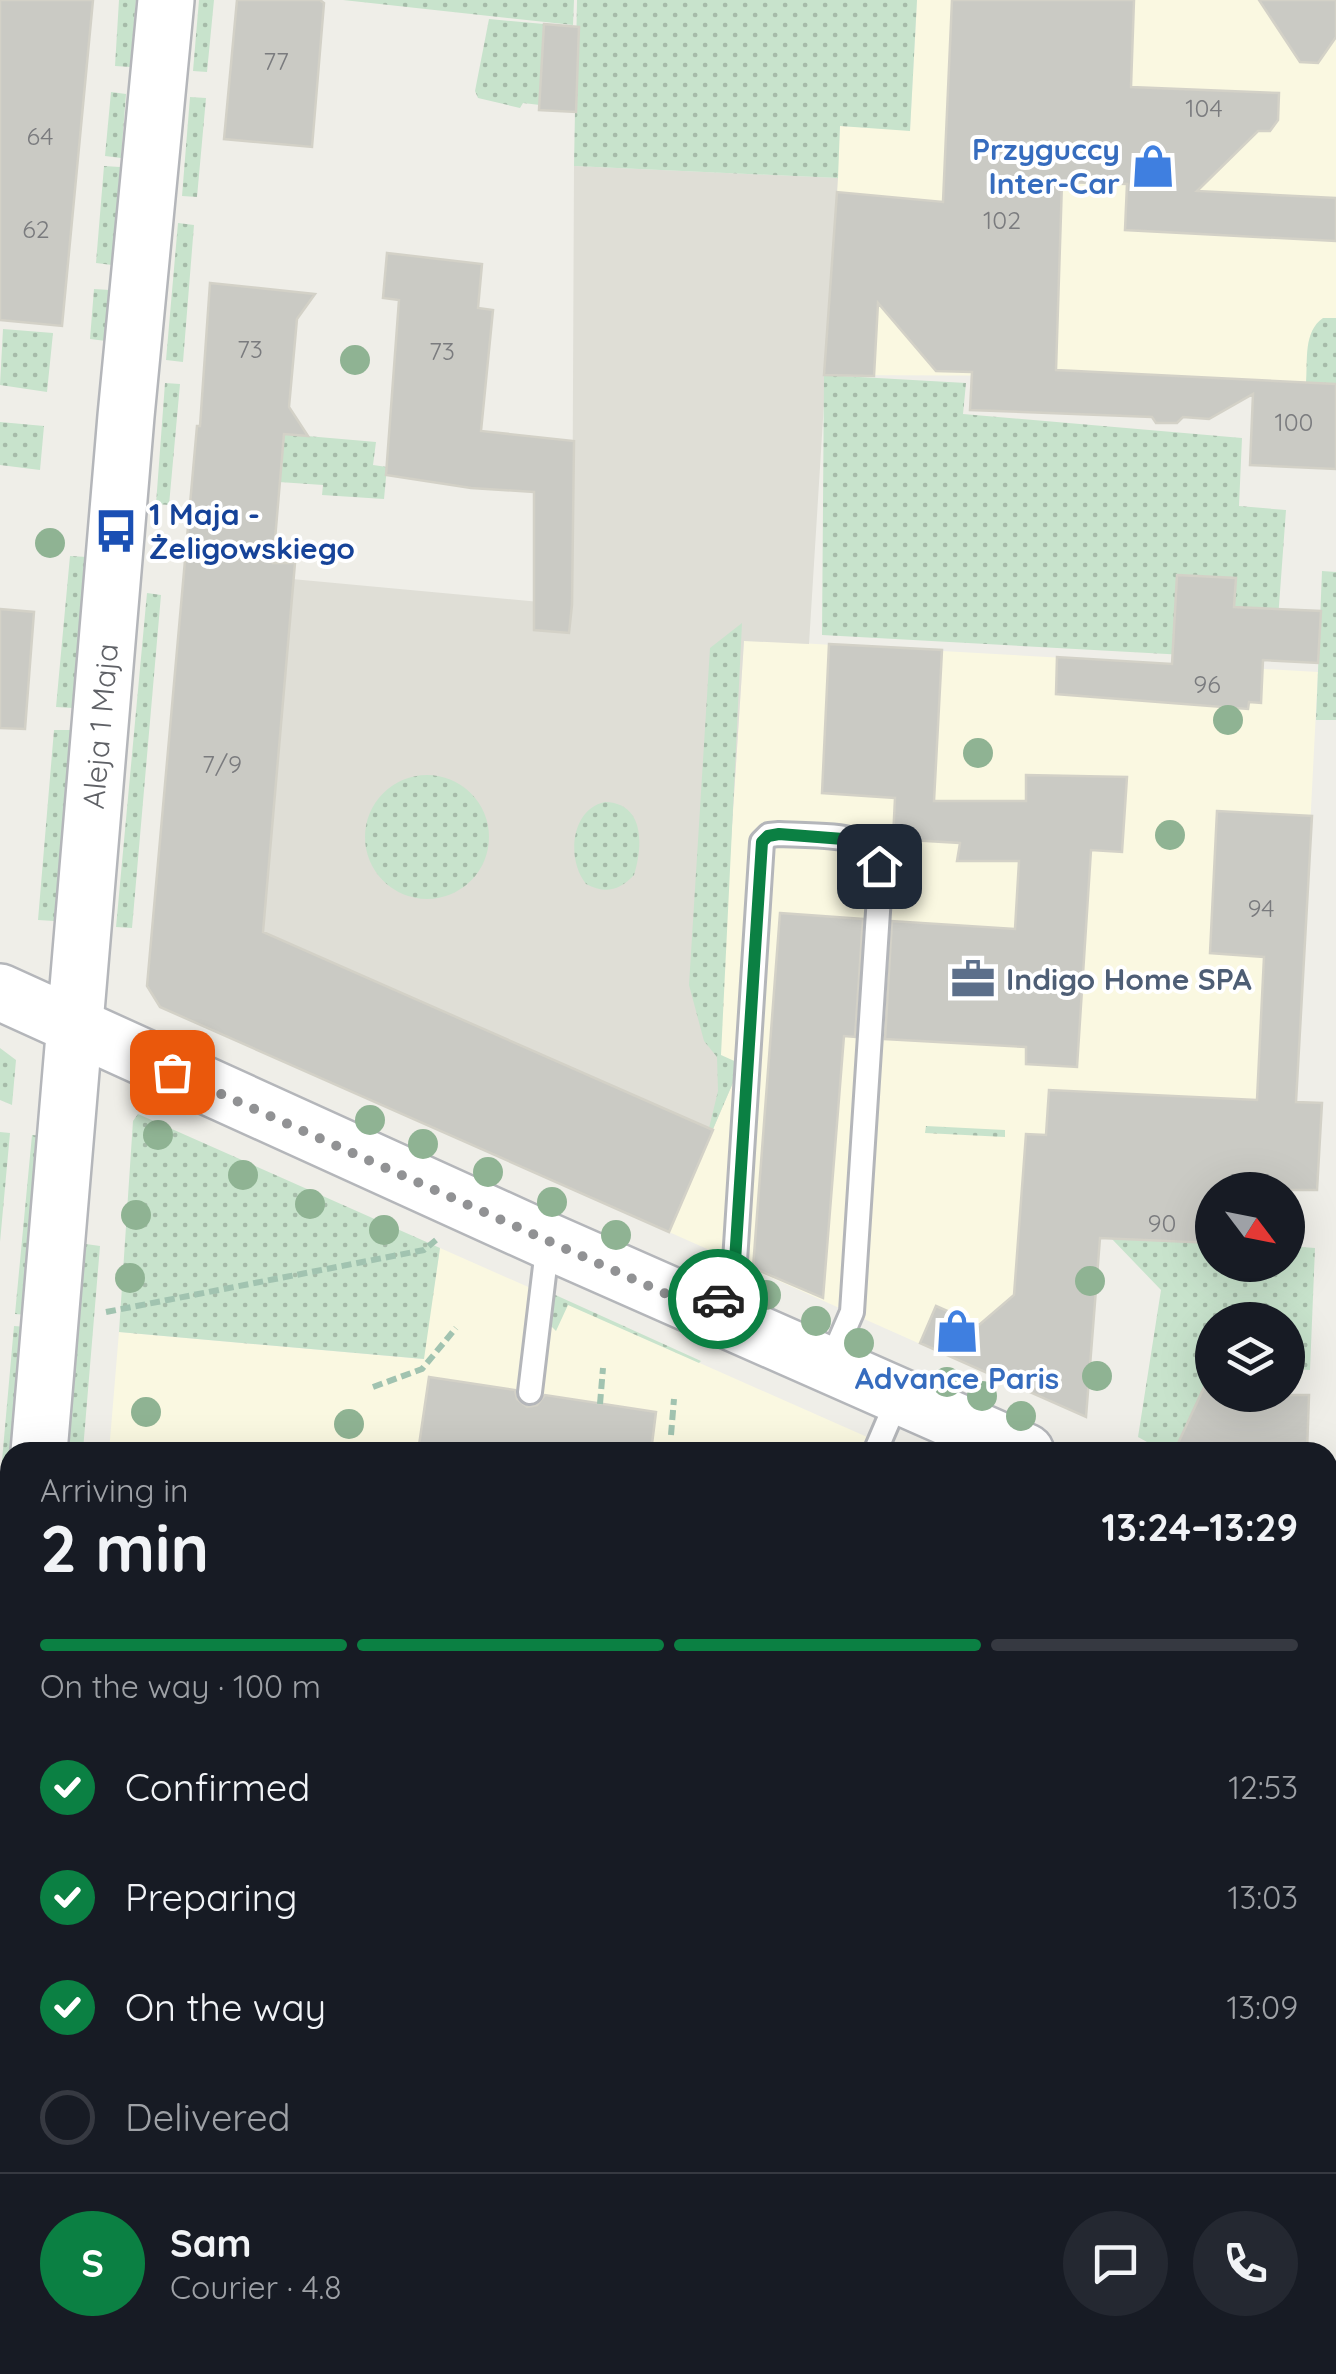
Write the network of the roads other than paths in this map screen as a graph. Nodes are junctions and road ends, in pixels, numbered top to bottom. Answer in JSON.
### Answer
{"nodes":[{"id":1,"x":166,"y":0,"type":"edge"},
{"id":2,"x":0,"y":992,"type":"edge"},
{"id":3,"x":76,"y":1025,"type":"junction"},
{"id":4,"x":548,"y":1242,"type":"junction"},
{"id":5,"x":711,"y":1314,"type":"junction"},
{"id":6,"x":829,"y":1366,"type":"junction"},
{"id":7,"x":530,"y":1392,"type":"dead end"},
{"id":8,"x":899,"y":1396,"type":"junction"},
{"id":9,"x":40,"y":1442,"type":"edge"},
{"id":10,"x":879,"y":1442,"type":"edge"},
{"id":11,"x":1003,"y":1442,"type":"edge"}],
"edges":[{"from":1,"to":3,"type":"street","name":"Aleja 1 Maja"},
{"from":2,"to":3,"type":"street"},
{"from":3,"to":4,"type":"street"},
{"from":3,"to":9,"type":"street","name":"Aleja 1 Maja"},
{"from":4,"to":5,"type":"street"},
{"from":4,"to":7,"type":"lane"},
{"from":5,"to":6,"type":"street"},
{"from":5,"to":6,"type":"lane"},
{"from":6,"to":8,"type":"street"},
{"from":8,"to":10,"type":"lane"},
{"from":8,"to":11,"type":"street"}]}
